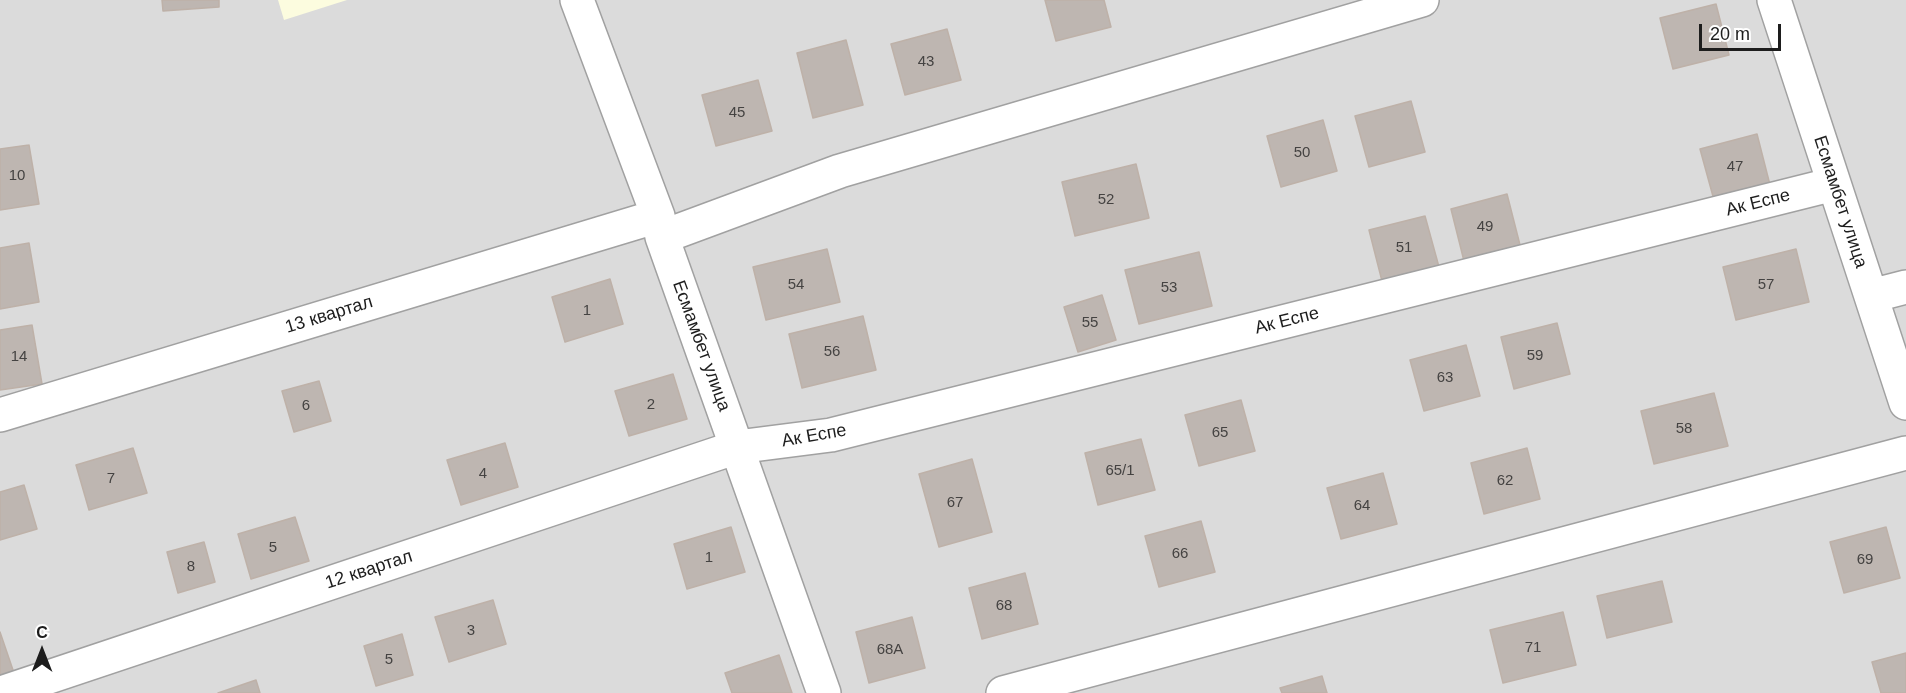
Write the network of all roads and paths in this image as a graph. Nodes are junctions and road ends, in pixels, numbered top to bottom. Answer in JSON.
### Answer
{"nodes":[{"id":1,"x":578,"y":0,"type":"edge"},
{"id":2,"x":1422,"y":0,"type":"edge"},
{"id":3,"x":1774,"y":0,"type":"edge"},
{"id":4,"x":1834,"y":184,"type":"junction"},
{"id":5,"x":660,"y":226,"type":"junction"},
{"id":6,"x":1906,"y":287,"type":"edge"},
{"id":7,"x":1871,"y":296,"type":"junction"},
{"id":8,"x":1906,"y":403,"type":"edge"},
{"id":9,"x":0,"y":415,"type":"edge"},
{"id":10,"x":737,"y":447,"type":"junction"},
{"id":11,"x":1906,"y":453,"type":"edge"},
{"id":12,"x":1,"y":693,"type":"edge"},
{"id":13,"x":824,"y":693,"type":"edge"},
{"id":14,"x":1003,"y":693,"type":"edge"}],
"edges":[{"from":1,"to":5,"type":"street","name":"Есмамбет улица"},
{"from":2,"to":5,"type":"street"},
{"from":3,"to":4,"type":"street","name":"Есмамбет улица"},
{"from":4,"to":7,"type":"street","name":"Есмамбет улица"},
{"from":4,"to":10,"type":"street","name":"Ак Еспе"},
{"from":5,"to":9,"type":"street","name":"13 квартал"},
{"from":5,"to":10,"type":"street","name":"Есмамбет улица"},
{"from":6,"to":7,"type":"street"},
{"from":7,"to":8,"type":"street","name":"Есмамбет улица"},
{"from":10,"to":12,"type":"street","name":"12 квартал"},
{"from":10,"to":13,"type":"street","name":"Есмамбет улица"},
{"from":11,"to":14,"type":"street"}]}
